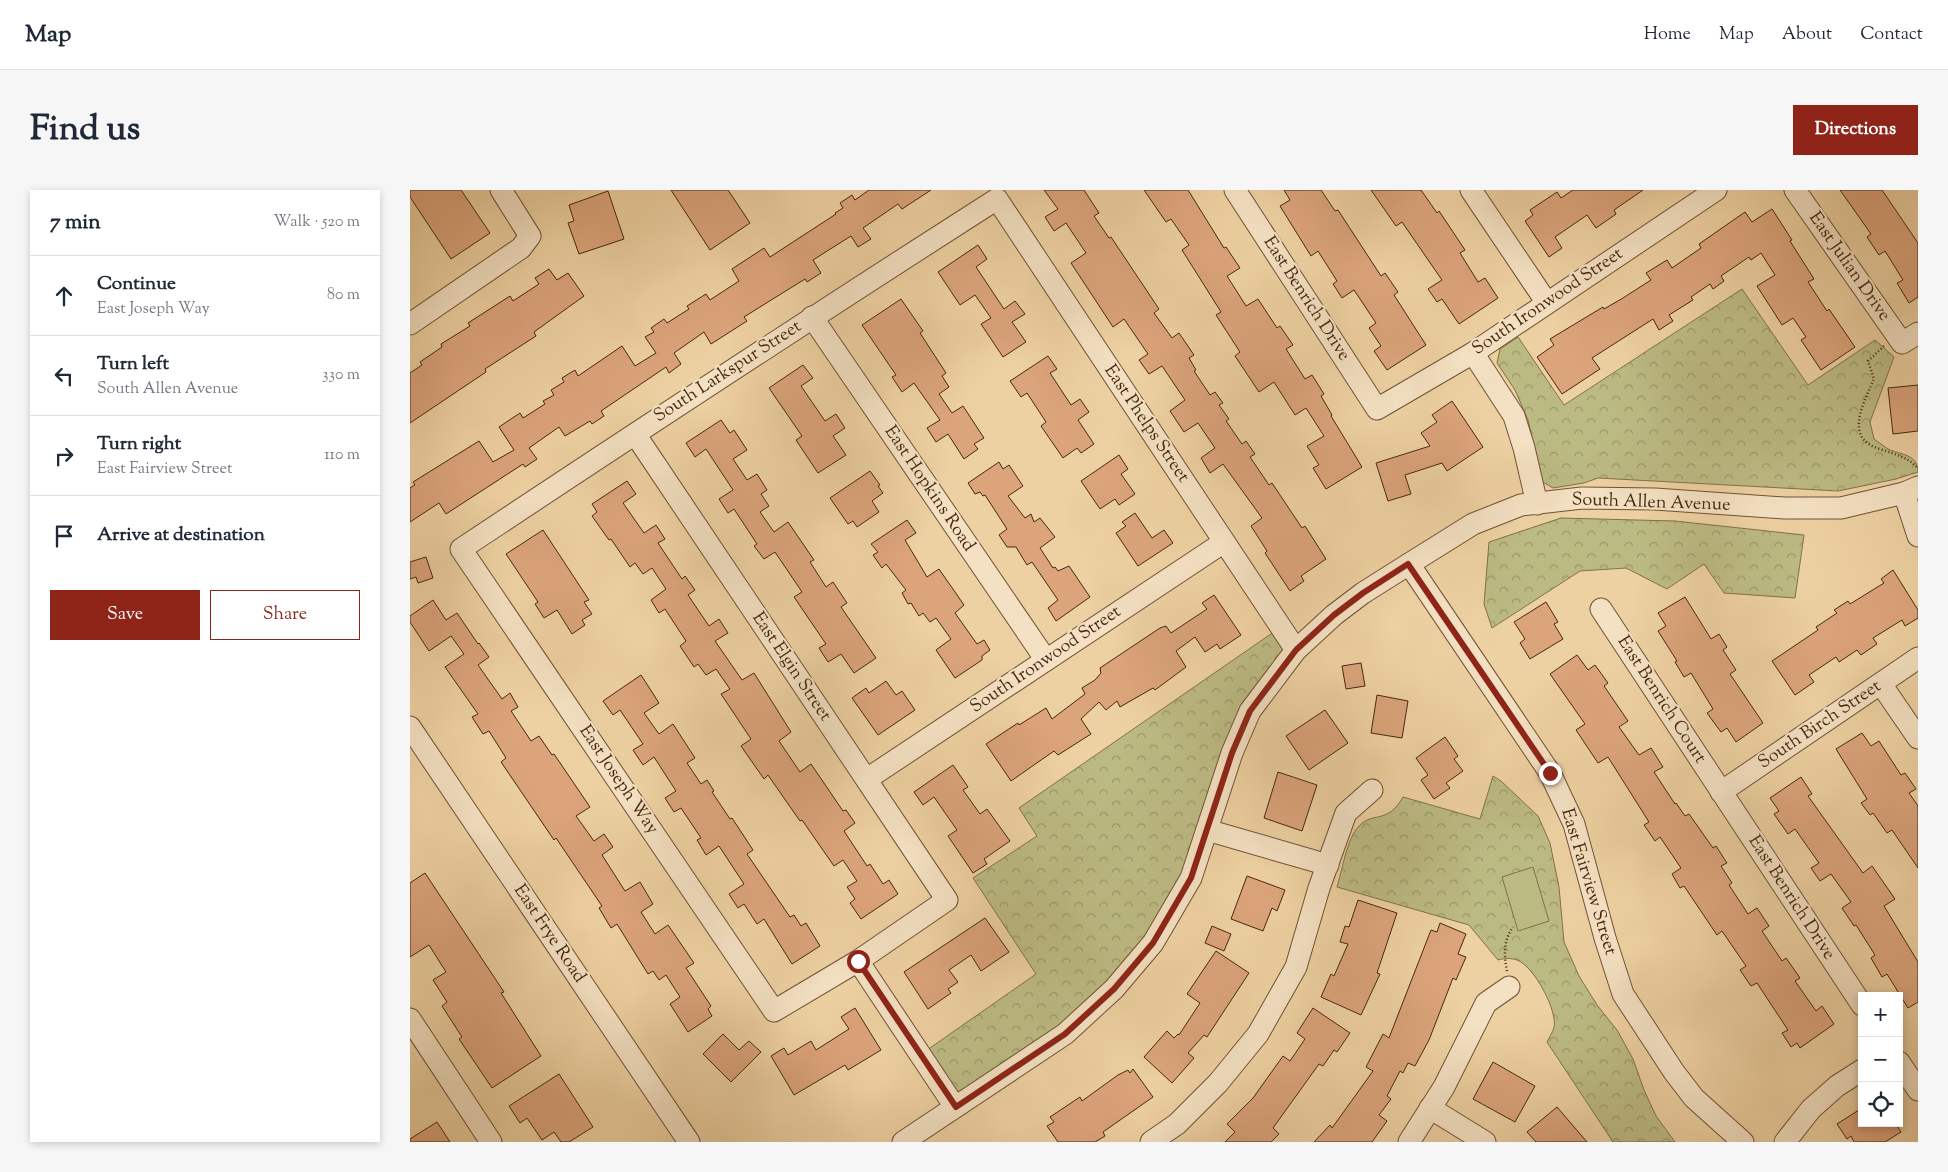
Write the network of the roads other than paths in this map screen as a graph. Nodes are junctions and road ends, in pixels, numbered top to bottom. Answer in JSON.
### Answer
{"nodes":[{"id":1,"x":502,"y":190,"type":"edge"},
{"id":2,"x":1235,"y":190,"type":"edge"},
{"id":3,"x":1471,"y":190,"type":"edge"},
{"id":4,"x":1716,"y":190,"type":"edge"},
{"id":5,"x":1796,"y":190,"type":"edge"},
{"id":6,"x":997,"y":199,"type":"joint"},
{"id":7,"x":1547,"y":303,"type":"junction"},
{"id":8,"x":812,"y":317,"type":"junction"},
{"id":9,"x":410,"y":324,"type":"edge"},
{"id":10,"x":1910,"y":338,"type":"edge"},
{"id":11,"x":1473,"y":353,"type":"junction"},
{"id":12,"x":1377,"y":408,"type":"joint"},
{"id":13,"x":635,"y":434,"type":"junction"},
{"id":14,"x":1911,"y":490,"type":"edge"},
{"id":15,"x":1537,"y":504,"type":"junction"},
{"id":16,"x":1918,"y":536,"type":"edge"},
{"id":17,"x":1224,"y":542,"type":"junction"},
{"id":18,"x":461,"y":549,"type":"joint"},
{"id":19,"x":1408,"y":564,"type":"junction"},
{"id":20,"x":1601,"y":609,"type":"dead end"},
{"id":21,"x":1296,"y":650,"type":"junction"},
{"id":22,"x":1918,"y":658,"type":"edge"},
{"id":23,"x":1046,"y":660,"type":"junction"},
{"id":24,"x":1881,"y":684,"type":"junction"},
{"id":25,"x":410,"y":727,"type":"edge"},
{"id":26,"x":1918,"y":738,"type":"edge"},
{"id":27,"x":867,"y":779,"type":"junction"},
{"id":28,"x":1372,"y":790,"type":"dead end"},
{"id":29,"x":1721,"y":792,"type":"junction"},
{"id":30,"x":1207,"y":830,"type":"junction"},
{"id":31,"x":1328,"y":865,"type":"junction"},
{"id":32,"x":858,"y":961,"type":"junction"},
{"id":33,"x":1509,"y":987,"type":"road end"},
{"id":34,"x":1858,"y":999,"type":"edge"},
{"id":35,"x":410,"y":1019,"type":"edge"},
{"id":36,"x":1903,"y":1068,"type":"edge"},
{"id":37,"x":1858,"y":1073,"type":"edge"},
{"id":38,"x":1918,"y":1090,"type":"edge"},
{"id":39,"x":956,"y":1107,"type":"junction"},
{"id":40,"x":1430,"y":1108,"type":"junction"},
{"id":41,"x":491,"y":1142,"type":"edge"},
{"id":42,"x":689,"y":1142,"type":"edge"},
{"id":43,"x":903,"y":1142,"type":"edge"},
{"id":44,"x":1151,"y":1142,"type":"edge"},
{"id":45,"x":1409,"y":1142,"type":"edge"},
{"id":46,"x":1485,"y":1142,"type":"edge"},
{"id":47,"x":1743,"y":1142,"type":"edge"},
{"id":48,"x":1785,"y":1142,"type":"edge"}],
"edges":[{"from":1,"to":9,"type":"street"},
{"from":2,"to":12,"type":"street","name":"East Benrich Drive"},
{"from":3,"to":7,"type":"street"},
{"from":4,"to":7,"type":"street","name":"South Ironwood Street"},
{"from":5,"to":10,"type":"street","name":"East Julian Drive"},
{"from":6,"to":8,"type":"street","name":"South Larkspur Street"},
{"from":6,"to":17,"type":"street","name":"East Phelps Street"},
{"from":7,"to":11,"type":"street","name":"South Ironwood Street"},
{"from":8,"to":13,"type":"street","name":"South Larkspur Street"},
{"from":8,"to":23,"type":"street","name":"East Hopkins Road"},
{"from":11,"to":12,"type":"street","name":"South Ironwood Street"},
{"from":11,"to":15,"type":"street"},
{"from":13,"to":18,"type":"street","name":"South Larkspur Street"},
{"from":13,"to":27,"type":"street","name":"East Elgin Street"},
{"from":14,"to":15,"type":"street","name":"South Allen Avenue"},
{"from":14,"to":16,"type":"street"},
{"from":15,"to":19,"type":"street","name":"South Allen Avenue"},
{"from":17,"to":21,"type":"street","name":"East Phelps Street"},
{"from":17,"to":23,"type":"street","name":"South Ironwood Street"},
{"from":18,"to":32,"type":"street","name":"East Joseph Way"},
{"from":19,"to":21,"type":"street","name":"South Allen Avenue"},
{"from":19,"to":47,"type":"street","name":"East Fairview Street"},
{"from":20,"to":29,"type":"street","name":"East Benrich Court"},
{"from":21,"to":30,"type":"street","name":"South Allen Avenue"},
{"from":22,"to":24,"type":"street","name":"South Birch Street"},
{"from":23,"to":27,"type":"street","name":"South Ironwood Street"},
{"from":24,"to":26,"type":"street"},
{"from":24,"to":29,"type":"street","name":"South Birch Street"},
{"from":25,"to":42,"type":"street","name":"East Frye Road"},
{"from":27,"to":32,"type":"street","name":"East Elgin Street"},
{"from":28,"to":31,"type":"street"},
{"from":29,"to":34,"type":"street","name":"East Benrich Drive"},
{"from":30,"to":31,"type":"street"},
{"from":30,"to":39,"type":"street","name":"South Allen Avenue"},
{"from":31,"to":44,"type":"street"},
{"from":32,"to":39,"type":"street"},
{"from":33,"to":40,"type":"street"},
{"from":35,"to":41,"type":"street"},
{"from":36,"to":38,"type":"street"},
{"from":37,"to":48,"type":"street"},
{"from":39,"to":43,"type":"street","name":"South Allen Avenue"},
{"from":40,"to":45,"type":"street"},
{"from":40,"to":46,"type":"street"}]}
